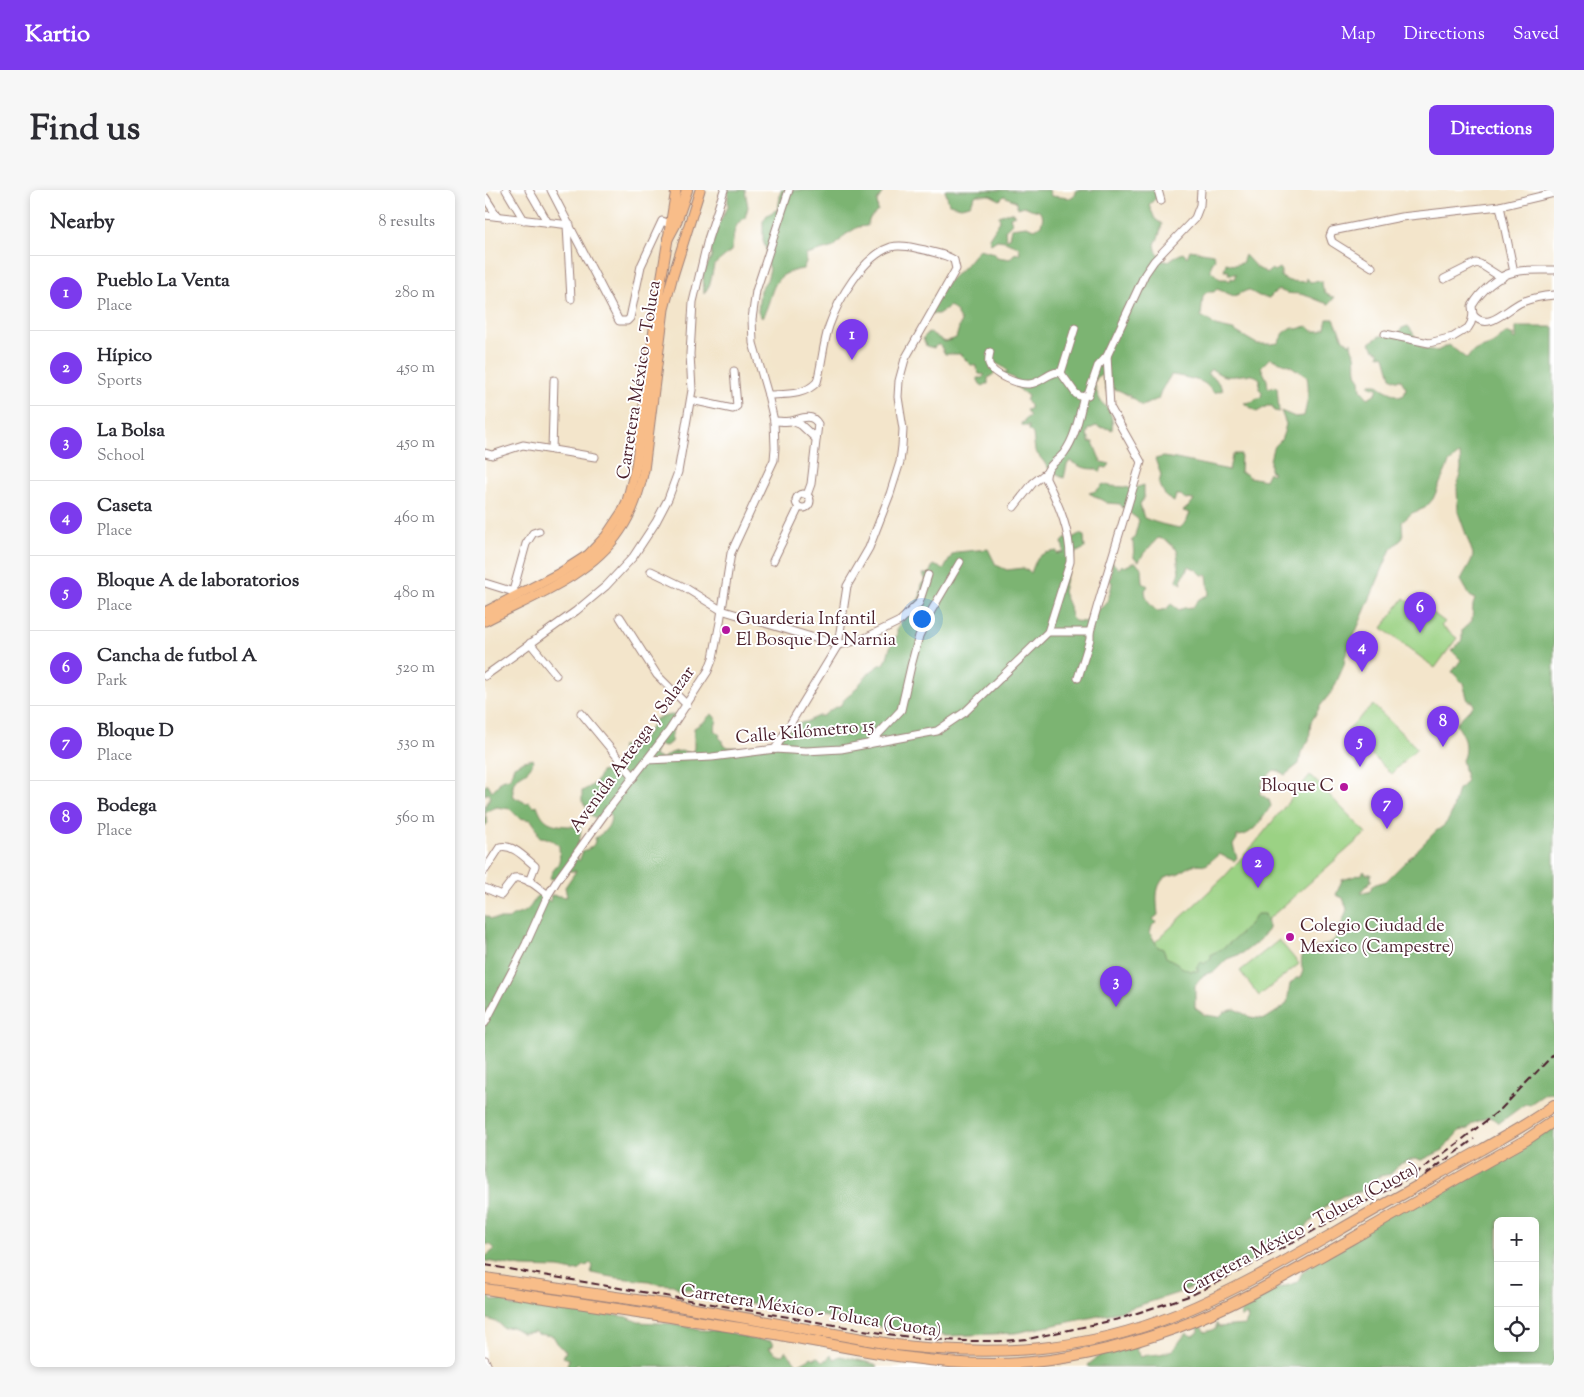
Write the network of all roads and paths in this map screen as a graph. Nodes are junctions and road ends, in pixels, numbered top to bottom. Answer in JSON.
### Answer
{"nodes":[{"id":1,"x":506,"y":190,"type":"edge"},
{"id":2,"x":529,"y":190,"type":"edge"},
{"id":3,"x":551,"y":190,"type":"edge"},
{"id":4,"x":676,"y":190,"type":"edge"},
{"id":5,"x":687,"y":190,"type":"edge"},
{"id":6,"x":700,"y":190,"type":"edge"},
{"id":7,"x":723,"y":190,"type":"edge"},
{"id":8,"x":789,"y":190,"type":"edge"},
{"id":9,"x":1158,"y":190,"type":"edge"},
{"id":10,"x":1201,"y":190,"type":"edge"},
{"id":11,"x":1554,"y":193,"type":"edge"},
{"id":12,"x":485,"y":198,"type":"edge"},
{"id":13,"x":1161,"y":201,"type":"dead end"},
{"id":14,"x":1500,"y":206,"type":"junction"},
{"id":15,"x":485,"y":215,"type":"edge"},
{"id":16,"x":497,"y":216,"type":"junction"},
{"id":17,"x":524,"y":220,"type":"junction"},
{"id":18,"x":548,"y":223,"type":"junction"},
{"id":19,"x":670,"y":224,"type":"junction"},
{"id":20,"x":569,"y":225,"type":"junction"},
{"id":21,"x":668,"y":238,"type":"junction"},
{"id":22,"x":1372,"y":267,"type":"dead end"},
{"id":23,"x":1554,"y":270,"type":"edge"},
{"id":24,"x":1514,"y":272,"type":"junction"},
{"id":25,"x":1502,"y":278,"type":"junction"},
{"id":26,"x":1444,"y":279,"type":"dead end"},
{"id":27,"x":1554,"y":295,"type":"edge"},
{"id":28,"x":571,"y":299,"type":"dead end"},
{"id":29,"x":1473,"y":315,"type":"junction"},
{"id":30,"x":1075,"y":328,"type":"dead end"},
{"id":31,"x":1385,"y":334,"type":"dead end"},
{"id":32,"x":990,"y":352,"type":"dead end"},
{"id":33,"x":1107,"y":356,"type":"junction"},
{"id":34,"x":734,"y":371,"type":"dead end"},
{"id":35,"x":1061,"y":373,"type":"junction"},
{"id":36,"x":554,"y":380,"type":"dead end"},
{"id":37,"x":768,"y":395,"type":"junction"},
{"id":38,"x":1084,"y":396,"type":"junction"},
{"id":39,"x":691,"y":400,"type":"junction"},
{"id":40,"x":774,"y":421,"type":"junction"},
{"id":41,"x":792,"y":421,"type":"junction"},
{"id":42,"x":816,"y":439,"type":"junction"},
{"id":43,"x":553,"y":450,"type":"junction"},
{"id":44,"x":485,"y":453,"type":"edge"},
{"id":45,"x":595,"y":457,"type":"dead end"},
{"id":46,"x":1046,"y":473,"type":"junction"},
{"id":47,"x":1014,"y":507,"type":"dead end"},
{"id":48,"x":539,"y":532,"type":"dead end"},
{"id":49,"x":773,"y":561,"type":"dead end"},
{"id":50,"x":960,"y":562,"type":"dead end"},
{"id":51,"x":651,"y":571,"type":"dead end"},
{"id":52,"x":928,"y":575,"type":"dead end"},
{"id":53,"x":485,"y":583,"type":"edge"},
{"id":54,"x":517,"y":592,"type":"junction"},
{"id":55,"x":721,"y":610,"type":"junction"},
{"id":56,"x":485,"y":612,"type":"edge"},
{"id":57,"x":620,"y":617,"type":"dead end"},
{"id":58,"x":485,"y":622,"type":"edge"},
{"id":59,"x":1048,"y":632,"type":"junction"},
{"id":60,"x":1090,"y":632,"type":"junction"},
{"id":61,"x":530,"y":643,"type":"junction"},
{"id":62,"x":838,"y":645,"type":"junction"},
{"id":63,"x":556,"y":675,"type":"dead end"},
{"id":64,"x":485,"y":676,"type":"edge"},
{"id":65,"x":1079,"y":678,"type":"dead end"},
{"id":66,"x":687,"y":704,"type":"junction"},
{"id":67,"x":581,"y":713,"type":"dead end"},
{"id":68,"x":869,"y":744,"type":"junction"},
{"id":69,"x":775,"y":749,"type":"junction"},
{"id":70,"x":647,"y":760,"type":"junction"},
{"id":71,"x":634,"y":777,"type":"junction"},
{"id":72,"x":485,"y":870,"type":"edge"},
{"id":73,"x":529,"y":882,"type":"junction"},
{"id":74,"x":485,"y":888,"type":"edge"},
{"id":75,"x":548,"y":895,"type":"junction"},
{"id":76,"x":485,"y":1023,"type":"edge"},
{"id":77,"x":1554,"y":1105,"type":"edge"},
{"id":78,"x":1554,"y":1121,"type":"edge"},
{"id":79,"x":485,"y":1278,"type":"edge"},
{"id":80,"x":485,"y":1289,"type":"edge"},
{"id":81,"x":485,"y":1360,"type":"edge"},
{"id":82,"x":488,"y":1367,"type":"edge"}],
"edges":[{"from":1,"to":17,"type":"street"},
{"from":2,"to":18,"type":"street"},
{"from":3,"to":20,"type":"street"},
{"from":4,"to":19,"type":"main road","name":"Carretera México - Toluca"},
{"from":5,"to":21,"type":"highway"},
{"from":6,"to":58,"type":"main road","name":"Carretera México - Toluca"},
{"from":7,"to":39,"type":"street"},
{"from":8,"to":37,"type":"street","name":"Avenida Arteaga y Salazar"},
{"from":9,"to":13,"type":"street"},
{"from":10,"to":33,"type":"street"},
{"from":11,"to":14,"type":"street"},
{"from":12,"to":16,"type":"street"},
{"from":14,"to":22,"type":"street"},
{"from":14,"to":24,"type":"street"},
{"from":15,"to":16,"type":"street"},
{"from":16,"to":17,"type":"street"},
{"from":17,"to":18,"type":"street"},
{"from":18,"to":20,"type":"street"},
{"from":19,"to":20,"type":"street"},
{"from":19,"to":21,"type":"main road","name":"Carretera México - Toluca"},
{"from":20,"to":28,"type":"street"},
{"from":21,"to":54,"type":"main road","name":"Carretera México - Toluca"},
{"from":23,"to":24,"type":"street"},
{"from":24,"to":25,"type":"street"},
{"from":25,"to":26,"type":"street"},
{"from":25,"to":29,"type":"street"},
{"from":27,"to":29,"type":"street"},
{"from":29,"to":31,"type":"street"},
{"from":30,"to":35,"type":"street"},
{"from":32,"to":35,"type":"street"},
{"from":33,"to":38,"type":"street"},
{"from":33,"to":60,"type":"street"},
{"from":34,"to":39,"type":"street"},
{"from":35,"to":38,"type":"street"},
{"from":36,"to":43,"type":"street"},
{"from":37,"to":40,"type":"street","name":"Avenida Arteaga y Salazar"},
{"from":37,"to":62,"type":"street"},
{"from":38,"to":46,"type":"street"},
{"from":39,"to":61,"type":"street"},
{"from":40,"to":41,"type":"street"},
{"from":40,"to":55,"type":"street","name":"Avenida Arteaga y Salazar"},
{"from":41,"to":42,"type":"street"},
{"from":41,"to":42,"type":"street"},
{"from":42,"to":49,"type":"street"},
{"from":43,"to":44,"type":"street"},
{"from":43,"to":45,"type":"street"},
{"from":46,"to":47,"type":"street"},
{"from":46,"to":59,"type":"street"},
{"from":48,"to":54,"type":"street"},
{"from":50,"to":68,"type":"street"},
{"from":51,"to":55,"type":"street"},
{"from":52,"to":62,"type":"street"},
{"from":53,"to":54,"type":"street"},
{"from":54,"to":56,"type":"main road","name":"Carretera México - Toluca"},
{"from":55,"to":62,"type":"street"},
{"from":55,"to":66,"type":"street","name":"Avenida Arteaga y Salazar"},
{"from":57,"to":66,"type":"street"},
{"from":59,"to":60,"type":"street"},
{"from":59,"to":68,"type":"street","name":"Calle Kilómetro 15"},
{"from":60,"to":65,"type":"street"},
{"from":61,"to":63,"type":"street"},
{"from":61,"to":64,"type":"street"},
{"from":62,"to":69,"type":"street"},
{"from":66,"to":70,"type":"street","name":"Avenida Arteaga y Salazar"},
{"from":67,"to":71,"type":"street"},
{"from":68,"to":69,"type":"street","name":"Calle Kilómetro 15"},
{"from":69,"to":70,"type":"street","name":"Calle Kilómetro 15"},
{"from":70,"to":71,"type":"street","name":"Avenida Arteaga y Salazar"},
{"from":71,"to":75,"type":"street","name":"Avenida Arteaga y Salazar"},
{"from":72,"to":73,"type":"street"},
{"from":73,"to":74,"type":"street"},
{"from":73,"to":75,"type":"street"},
{"from":75,"to":76,"type":"street","name":"Avenida Arteaga y Salazar"},
{"from":77,"to":79,"type":"highway","name":"Carretera México - Toluca (Cuota)"},
{"from":78,"to":80,"type":"highway","name":"Carretera México - Toluca (Cuota)"},
{"from":81,"to":82,"type":"street"}]}
